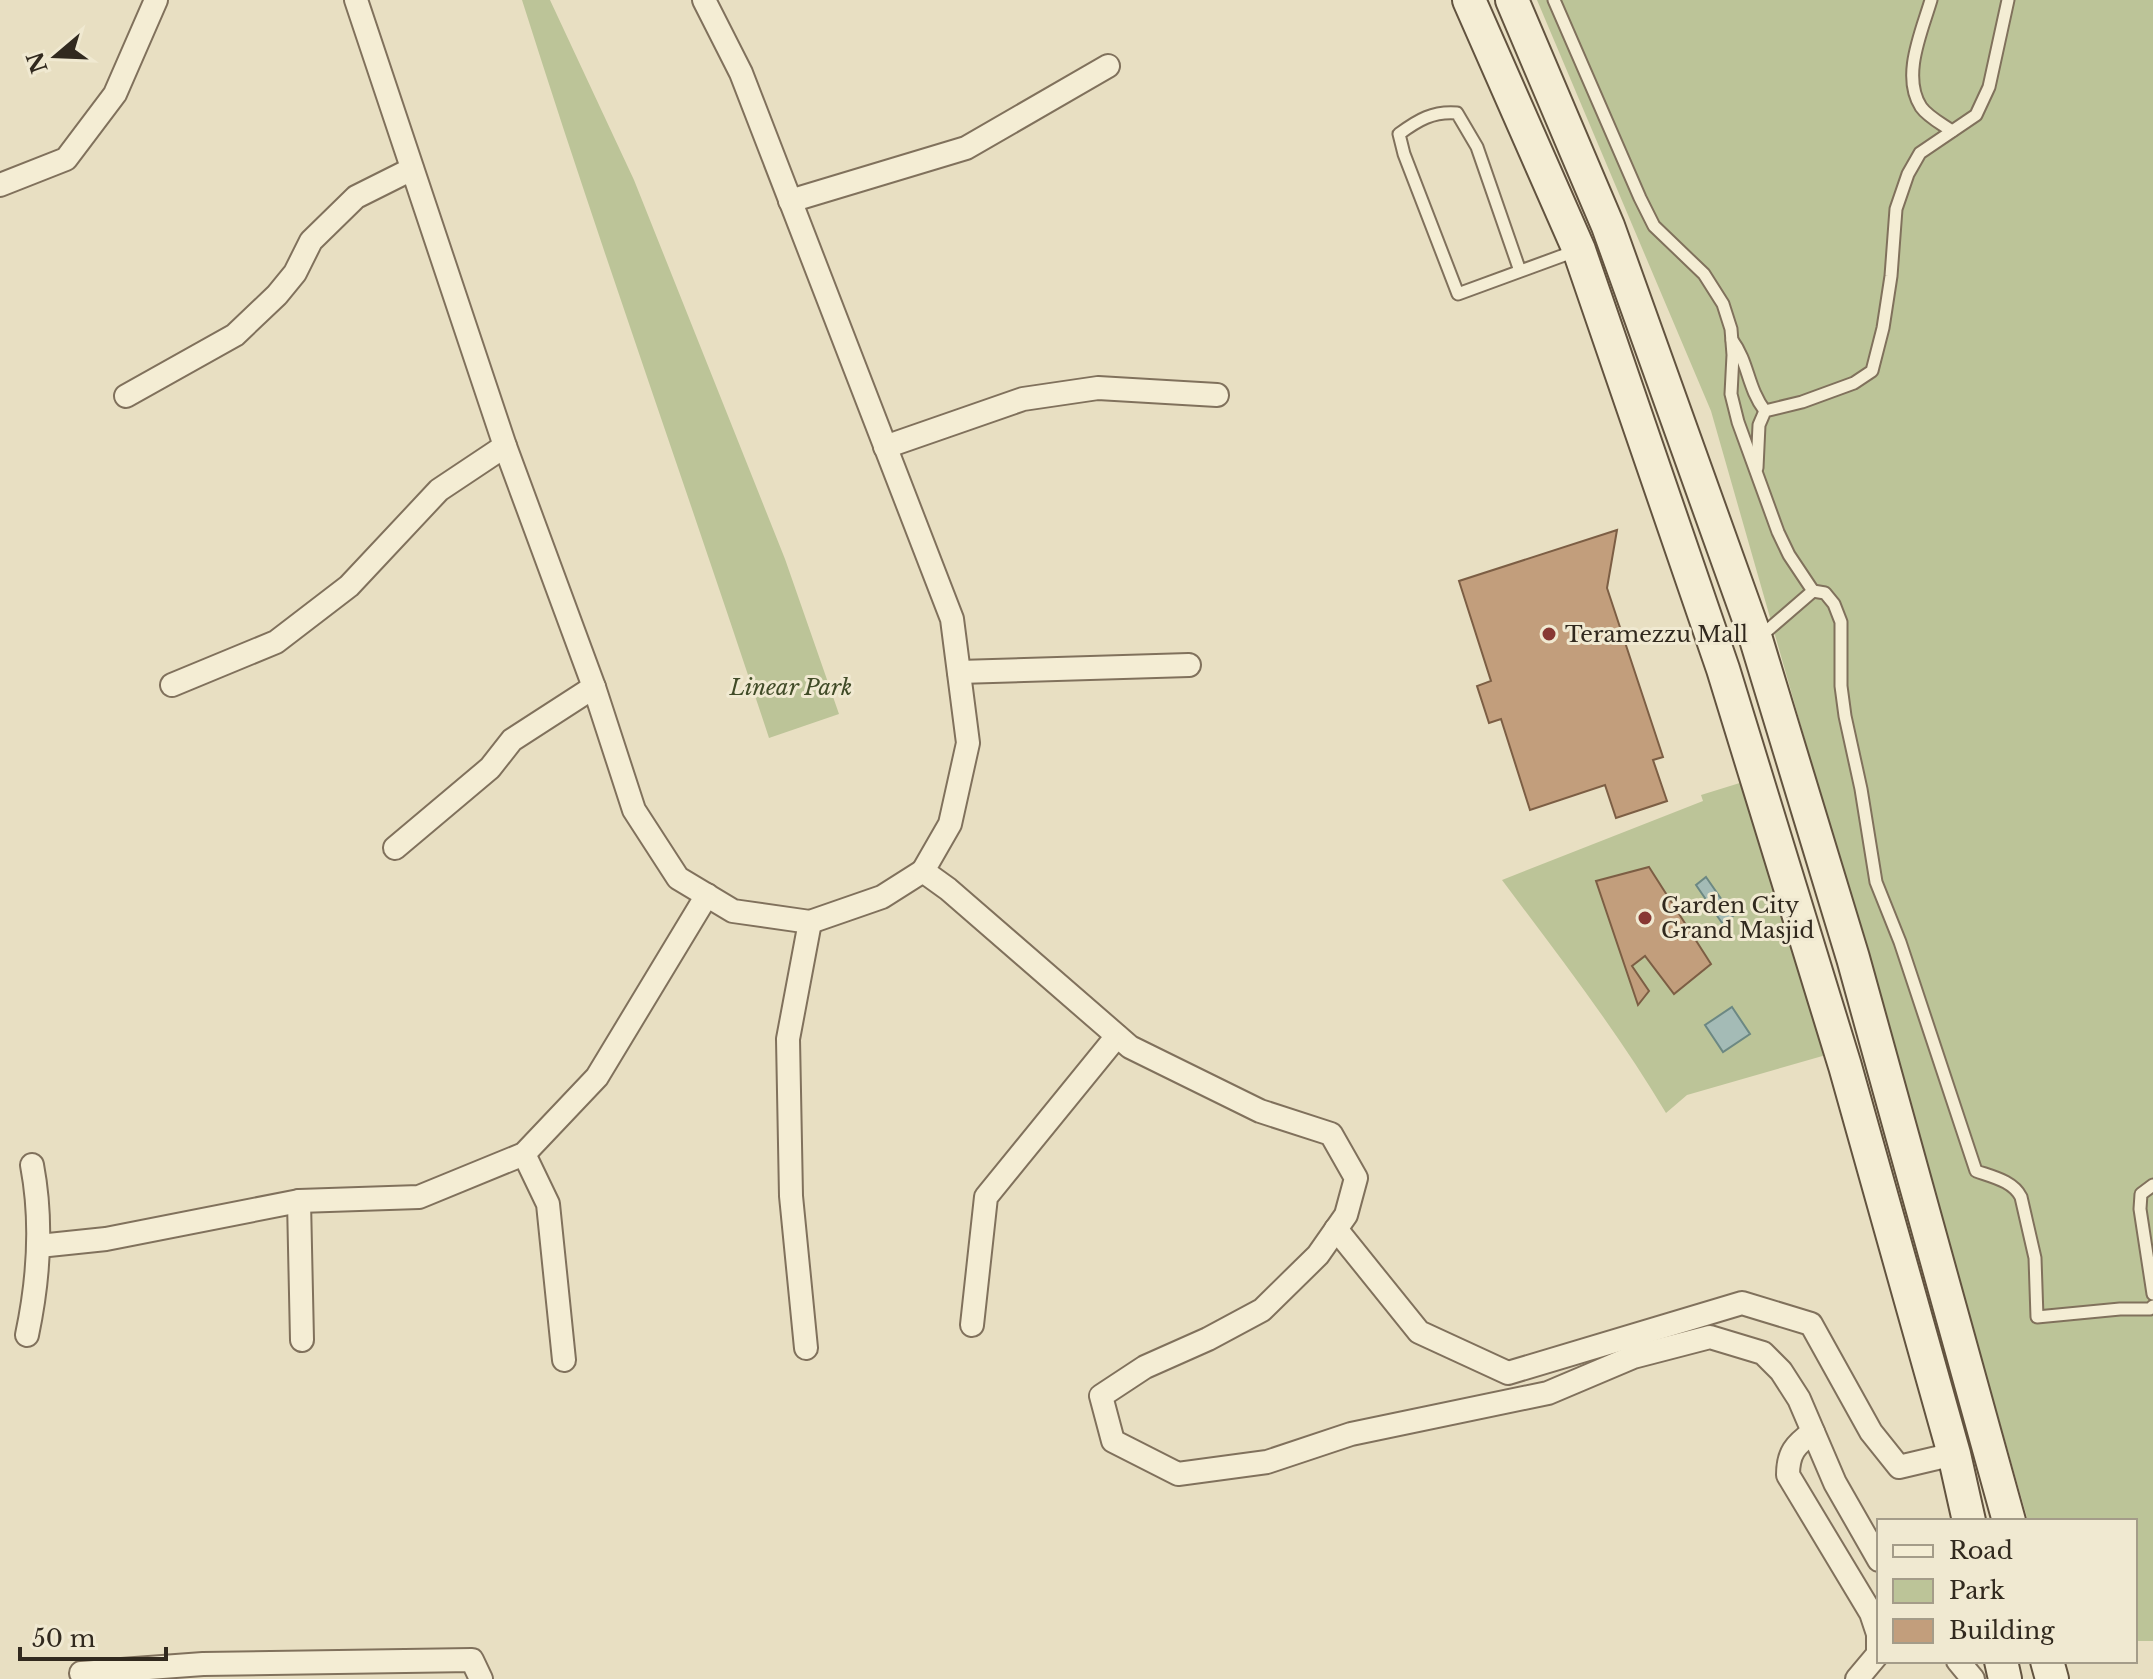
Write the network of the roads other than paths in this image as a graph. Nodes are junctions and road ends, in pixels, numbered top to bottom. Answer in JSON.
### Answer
{"nodes":[{"id":1,"x":156,"y":0,"type":"edge"},
{"id":2,"x":356,"y":0,"type":"edge"},
{"id":3,"x":704,"y":0,"type":"edge"},
{"id":4,"x":1469,"y":0,"type":"edge"},
{"id":5,"x":1512,"y":0,"type":"edge"},
{"id":6,"x":1554,"y":0,"type":"edge"},
{"id":7,"x":1931,"y":0,"type":"edge"},
{"id":8,"x":2008,"y":0,"type":"edge"},
{"id":9,"x":1108,"y":66,"type":"dead end"},
{"id":10,"x":1552,"y":95,"type":"junction"},
{"id":11,"x":1519,"y":112,"type":"junction"},
{"id":12,"x":1952,"y":131,"type":"junction"},
{"id":13,"x":412,"y":169,"type":"junction"},
{"id":14,"x":0,"y":185,"type":"edge"},
{"id":15,"x":790,"y":201,"type":"junction"},
{"id":16,"x":1579,"y":250,"type":"junction"},
{"id":17,"x":1520,"y":271,"type":"junction"},
{"id":18,"x":1732,"y":339,"type":"junction"},
{"id":19,"x":1217,"y":395,"type":"dead end"},
{"id":20,"x":126,"y":396,"type":"dead end"},
{"id":21,"x":1765,"y":411,"type":"junction"},
{"id":22,"x":505,"y":446,"type":"junction"},
{"id":23,"x":885,"y":447,"type":"junction"},
{"id":24,"x":1757,"y":468,"type":"junction"},
{"id":25,"x":1813,"y":591,"type":"junction"},
{"id":26,"x":1755,"y":636,"type":"junction"},
{"id":27,"x":1189,"y":665,"type":"dead end"},
{"id":28,"x":959,"y":672,"type":"junction"},
{"id":29,"x":172,"y":685,"type":"dead end"},
{"id":30,"x":594,"y":687,"type":"junction"},
{"id":31,"x":395,"y":848,"type":"dead end"},
{"id":32,"x":923,"y":871,"type":"junction"},
{"id":33,"x":707,"y":895,"type":"junction"},
{"id":34,"x":810,"y":922,"type":"junction"},
{"id":35,"x":1117,"y":1036,"type":"junction"},
{"id":36,"x":524,"y":1154,"type":"junction"},
{"id":37,"x":32,"y":1165,"type":"dead end"},
{"id":38,"x":2153,"y":1185,"type":"edge"},
{"id":39,"x":299,"y":1201,"type":"junction"},
{"id":40,"x":1336,"y":1229,"type":"junction"},
{"id":41,"x":39,"y":1246,"type":"junction"},
{"id":42,"x":2153,"y":1294,"type":"edge"},
{"id":43,"x":2153,"y":1306,"type":"edge"},
{"id":44,"x":972,"y":1325,"type":"dead end"},
{"id":45,"x":27,"y":1335,"type":"dead end"},
{"id":46,"x":302,"y":1340,"type":"dead end"},
{"id":47,"x":806,"y":1348,"type":"dead end"},
{"id":48,"x":564,"y":1360,"type":"dead end"},
{"id":49,"x":1813,"y":1432,"type":"junction"},
{"id":50,"x":1954,"y":1454,"type":"junction"},
{"id":51,"x":1969,"y":1519,"type":"edge"},
{"id":52,"x":2008,"y":1519,"type":"edge"},
{"id":53,"x":1877,"y":1556,"type":"edge"},
{"id":54,"x":1877,"y":1631,"type":"edge"},
{"id":55,"x":1877,"y":1655,"type":"edge"},
{"id":56,"x":1960,"y":1663,"type":"edge"},
{"id":57,"x":226,"y":1671,"type":"edge"},
{"id":58,"x":81,"y":1673,"type":"dead end"},
{"id":59,"x":481,"y":1679,"type":"edge"},
{"id":60,"x":1857,"y":1679,"type":"edge"},
{"id":61,"x":1973,"y":1679,"type":"edge"}],
"edges":[{"from":1,"to":14,"type":"street"},
{"from":2,"to":13,"type":"street"},
{"from":3,"to":15,"type":"street"},
{"from":4,"to":11,"type":"street"},
{"from":5,"to":10,"type":"street"},
{"from":6,"to":18,"type":"lane"},
{"from":7,"to":12,"type":"lane"},
{"from":8,"to":12,"type":"lane"},
{"from":9,"to":15,"type":"street"},
{"from":10,"to":11,"type":"street"},
{"from":10,"to":26,"type":"street"},
{"from":11,"to":16,"type":"street"},
{"from":12,"to":21,"type":"lane"},
{"from":13,"to":20,"type":"street"},
{"from":13,"to":22,"type":"street"},
{"from":15,"to":23,"type":"street"},
{"from":16,"to":17,"type":"lane"},
{"from":16,"to":50,"type":"street"},
{"from":17,"to":17,"type":"lane"},
{"from":18,"to":21,"type":"lane"},
{"from":18,"to":24,"type":"lane"},
{"from":19,"to":23,"type":"street"},
{"from":21,"to":24,"type":"lane"},
{"from":22,"to":29,"type":"street"},
{"from":22,"to":30,"type":"street"},
{"from":23,"to":28,"type":"street"},
{"from":24,"to":25,"type":"lane"},
{"from":25,"to":26,"type":"lane"},
{"from":25,"to":43,"type":"lane"},
{"from":26,"to":52,"type":"street"},
{"from":27,"to":28,"type":"street"},
{"from":28,"to":32,"type":"street"},
{"from":30,"to":31,"type":"street"},
{"from":30,"to":33,"type":"street"},
{"from":32,"to":34,"type":"street"},
{"from":32,"to":35,"type":"street"},
{"from":33,"to":34,"type":"street"},
{"from":33,"to":36,"type":"street"},
{"from":34,"to":47,"type":"street"},
{"from":35,"to":40,"type":"street"},
{"from":35,"to":44,"type":"street"},
{"from":36,"to":39,"type":"street"},
{"from":36,"to":48,"type":"street"},
{"from":37,"to":41,"type":"street"},
{"from":38,"to":42,"type":"lane"},
{"from":39,"to":41,"type":"street"},
{"from":39,"to":46,"type":"street"},
{"from":40,"to":49,"type":"street"},
{"from":40,"to":50,"type":"street"},
{"from":41,"to":45,"type":"street"},
{"from":49,"to":53,"type":"street"},
{"from":49,"to":54,"type":"street"},
{"from":50,"to":51,"type":"street"},
{"from":55,"to":60,"type":"street"},
{"from":56,"to":61,"type":"street"},
{"from":57,"to":58,"type":"street"},
{"from":57,"to":59,"type":"street"}]}
